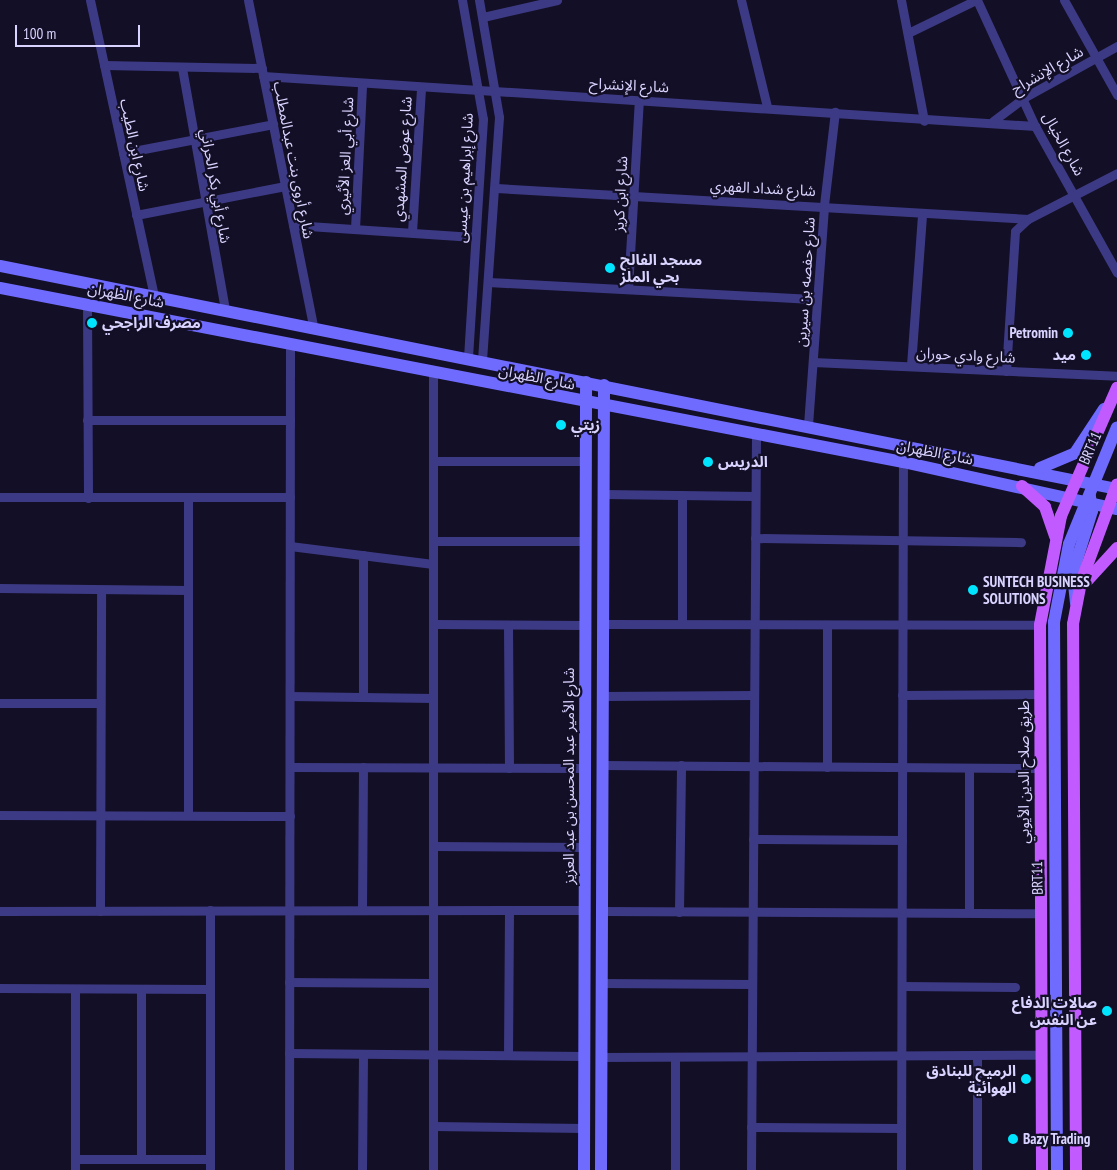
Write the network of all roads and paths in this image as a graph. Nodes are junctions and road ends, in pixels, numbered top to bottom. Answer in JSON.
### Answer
{"nodes":[{"id":1,"x":90,"y":0,"type":"edge"},
{"id":2,"x":248,"y":0,"type":"edge"},
{"id":3,"x":462,"y":0,"type":"edge"},
{"id":4,"x":479,"y":0,"type":"edge"},
{"id":5,"x":557,"y":0,"type":"edge"},
{"id":6,"x":742,"y":0,"type":"edge"},
{"id":7,"x":901,"y":0,"type":"edge"},
{"id":8,"x":977,"y":0,"type":"edge"},
{"id":9,"x":1064,"y":0,"type":"edge"},
{"id":10,"x":483,"y":18,"type":"junction"},
{"id":11,"x":908,"y":33,"type":"junction"},
{"id":12,"x":1117,"y":46,"type":"edge"},
{"id":13,"x":1096,"y":58,"type":"junction"},
{"id":14,"x":104,"y":65,"type":"junction"},
{"id":15,"x":182,"y":68,"type":"junction"},
{"id":16,"x":263,"y":72,"type":"junction"},
{"id":17,"x":362,"y":84,"type":"junction"},
{"id":18,"x":421,"y":88,"type":"junction"},
{"id":19,"x":481,"y":92,"type":"junction"},
{"id":20,"x":498,"y":92,"type":"junction"},
{"id":21,"x":1117,"y":96,"type":"edge"},
{"id":22,"x":1025,"y":97,"type":"junction"},
{"id":23,"x":639,"y":100,"type":"junction"},
{"id":24,"x":767,"y":107,"type":"junction"},
{"id":25,"x":836,"y":112,"type":"junction"},
{"id":26,"x":924,"y":120,"type":"junction"},
{"id":27,"x":993,"y":121,"type":"junction"},
{"id":28,"x":273,"y":124,"type":"junction"},
{"id":29,"x":1036,"y":126,"type":"junction"},
{"id":30,"x":194,"y":140,"type":"junction"},
{"id":31,"x":123,"y":154,"type":"junction"},
{"id":32,"x":1117,"y":173,"type":"edge"},
{"id":33,"x":285,"y":186,"type":"junction"},
{"id":34,"x":496,"y":188,"type":"junction"},
{"id":35,"x":635,"y":195,"type":"junction"},
{"id":36,"x":1077,"y":196,"type":"junction"},
{"id":37,"x":204,"y":201,"type":"junction"},
{"id":38,"x":824,"y":205,"type":"junction"},
{"id":39,"x":136,"y":215,"type":"junction"},
{"id":40,"x":922,"y":215,"type":"junction"},
{"id":41,"x":1028,"y":219,"type":"junction"},
{"id":42,"x":293,"y":225,"type":"junction"},
{"id":43,"x":355,"y":229,"type":"junction"},
{"id":44,"x":412,"y":232,"type":"junction"},
{"id":45,"x":474,"y":237,"type":"junction"},
{"id":46,"x":0,"y":266,"type":"edge"},
{"id":47,"x":1117,"y":273,"type":"edge"},
{"id":48,"x":488,"y":282,"type":"junction"},
{"id":49,"x":0,"y":288,"type":"edge"},
{"id":50,"x":628,"y":289,"type":"junction"},
{"id":51,"x":154,"y":295,"type":"junction"},
{"id":52,"x":817,"y":299,"type":"junction"},
{"id":53,"x":87,"y":303,"type":"junction"},
{"id":54,"x":225,"y":309,"type":"junction"},
{"id":55,"x":313,"y":326,"type":"junction"},
{"id":56,"x":290,"y":345,"type":"junction"},
{"id":57,"x":468,"y":359,"type":"junction"},
{"id":58,"x":482,"y":361,"type":"junction"},
{"id":59,"x":813,"y":362,"type":"junction"},
{"id":60,"x":912,"y":365,"type":"junction"},
{"id":61,"x":1006,"y":371,"type":"junction"},
{"id":62,"x":433,"y":373,"type":"junction"},
{"id":63,"x":1117,"y":376,"type":"edge"},
{"id":64,"x":586,"y":382,"type":"junction"},
{"id":65,"x":604,"y":385,"type":"junction"},
{"id":66,"x":1117,"y":388,"type":"edge"},
{"id":67,"x":586,"y":403,"type":"junction"},
{"id":68,"x":604,"y":406,"type":"junction"},
{"id":69,"x":1104,"y":409,"type":"junction"},
{"id":70,"x":88,"y":420,"type":"junction"},
{"id":71,"x":290,"y":420,"type":"junction"},
{"id":72,"x":808,"y":425,"type":"junction"},
{"id":73,"x":1117,"y":427,"type":"edge"},
{"id":74,"x":756,"y":434,"type":"junction"},
{"id":75,"x":433,"y":461,"type":"junction"},
{"id":76,"x":586,"y":461,"type":"junction"},
{"id":77,"x":903,"y":462,"type":"junction"},
{"id":78,"x":1030,"y":470,"type":"junction"},
{"id":79,"x":1076,"y":479,"type":"junction"},
{"id":80,"x":1022,"y":486,"type":"junction"},
{"id":81,"x":1116,"y":487,"type":"edge"},
{"id":82,"x":603,"y":494,"type":"junction"},
{"id":83,"x":1089,"y":494,"type":"junction"},
{"id":84,"x":682,"y":495,"type":"junction"},
{"id":85,"x":755,"y":496,"type":"junction"},
{"id":86,"x":1069,"y":496,"type":"junction"},
{"id":87,"x":0,"y":497,"type":"edge"},
{"id":88,"x":290,"y":497,"type":"junction"},
{"id":89,"x":88,"y":498,"type":"junction"},
{"id":90,"x":188,"y":498,"type":"junction"},
{"id":91,"x":1113,"y":508,"type":"edge"},
{"id":92,"x":1056,"y":537,"type":"junction"},
{"id":93,"x":755,"y":538,"type":"junction"},
{"id":94,"x":903,"y":540,"type":"junction"},
{"id":95,"x":433,"y":541,"type":"junction"},
{"id":96,"x":586,"y":541,"type":"junction"},
{"id":97,"x":1021,"y":542,"type":"dead end"},
{"id":98,"x":290,"y":546,"type":"junction"},
{"id":99,"x":1117,"y":548,"type":"edge"},
{"id":100,"x":363,"y":555,"type":"junction"},
{"id":101,"x":433,"y":564,"type":"junction"},
{"id":102,"x":0,"y":588,"type":"edge"},
{"id":103,"x":101,"y":590,"type":"junction"},
{"id":104,"x":188,"y":590,"type":"junction"},
{"id":105,"x":1077,"y":597,"type":"junction"},
{"id":106,"x":433,"y":624,"type":"junction"},
{"id":107,"x":603,"y":624,"type":"junction"},
{"id":108,"x":682,"y":624,"type":"junction"},
{"id":109,"x":508,"y":625,"type":"junction"},
{"id":110,"x":585,"y":625,"type":"junction"},
{"id":111,"x":754,"y":625,"type":"junction"},
{"id":112,"x":827,"y":625,"type":"junction"},
{"id":113,"x":903,"y":625,"type":"junction"},
{"id":114,"x":1040,"y":625,"type":"junction"},
{"id":115,"x":1040,"y":694,"type":"junction"},
{"id":116,"x":754,"y":695,"type":"junction"},
{"id":117,"x":902,"y":695,"type":"junction"},
{"id":118,"x":290,"y":696,"type":"junction"},
{"id":119,"x":602,"y":696,"type":"junction"},
{"id":120,"x":363,"y":697,"type":"junction"},
{"id":121,"x":433,"y":698,"type":"junction"},
{"id":122,"x":0,"y":703,"type":"edge"},
{"id":123,"x":100,"y":703,"type":"junction"},
{"id":124,"x":602,"y":765,"type":"junction"},
{"id":125,"x":682,"y":765,"type":"junction"},
{"id":126,"x":753,"y":766,"type":"junction"},
{"id":127,"x":290,"y":767,"type":"junction"},
{"id":128,"x":363,"y":767,"type":"junction"},
{"id":129,"x":433,"y":767,"type":"junction"},
{"id":130,"x":827,"y":767,"type":"junction"},
{"id":131,"x":902,"y":767,"type":"junction"},
{"id":132,"x":509,"y":768,"type":"junction"},
{"id":133,"x":585,"y":768,"type":"junction"},
{"id":134,"x":969,"y":768,"type":"junction"},
{"id":135,"x":1040,"y":768,"type":"junction"},
{"id":136,"x":0,"y":815,"type":"edge"},
{"id":137,"x":100,"y":815,"type":"junction"},
{"id":138,"x":188,"y":816,"type":"junction"},
{"id":139,"x":290,"y":816,"type":"junction"},
{"id":140,"x":753,"y":839,"type":"junction"},
{"id":141,"x":902,"y":840,"type":"junction"},
{"id":142,"x":433,"y":846,"type":"junction"},
{"id":143,"x":585,"y":847,"type":"junction"},
{"id":144,"x":100,"y":910,"type":"junction"},
{"id":145,"x":210,"y":910,"type":"junction"},
{"id":146,"x":289,"y":910,"type":"junction"},
{"id":147,"x":362,"y":910,"type":"junction"},
{"id":148,"x":433,"y":910,"type":"junction"},
{"id":149,"x":584,"y":910,"type":"junction"},
{"id":150,"x":0,"y":911,"type":"edge"},
{"id":151,"x":509,"y":911,"type":"junction"},
{"id":152,"x":602,"y":911,"type":"junction"},
{"id":153,"x":679,"y":912,"type":"junction"},
{"id":154,"x":752,"y":912,"type":"junction"},
{"id":155,"x":902,"y":912,"type":"junction"},
{"id":156,"x":969,"y":912,"type":"junction"},
{"id":157,"x":1041,"y":913,"type":"junction"},
{"id":158,"x":289,"y":982,"type":"junction"},
{"id":159,"x":433,"y":983,"type":"junction"},
{"id":160,"x":602,"y":983,"type":"junction"},
{"id":161,"x":752,"y":984,"type":"junction"},
{"id":162,"x":902,"y":986,"type":"junction"},
{"id":163,"x":1015,"y":987,"type":"dead end"},
{"id":164,"x":0,"y":988,"type":"edge"},
{"id":165,"x":75,"y":989,"type":"junction"},
{"id":166,"x":141,"y":989,"type":"junction"},
{"id":167,"x":210,"y":989,"type":"junction"},
{"id":168,"x":289,"y":1053,"type":"junction"},
{"id":169,"x":363,"y":1054,"type":"junction"},
{"id":170,"x":433,"y":1054,"type":"junction"},
{"id":171,"x":508,"y":1055,"type":"junction"},
{"id":172,"x":977,"y":1055,"type":"junction"},
{"id":173,"x":1042,"y":1055,"type":"junction"},
{"id":174,"x":584,"y":1056,"type":"junction"},
{"id":175,"x":752,"y":1056,"type":"junction"},
{"id":176,"x":902,"y":1056,"type":"junction"},
{"id":177,"x":601,"y":1057,"type":"junction"},
{"id":178,"x":675,"y":1057,"type":"junction"},
{"id":179,"x":433,"y":1126,"type":"junction"},
{"id":180,"x":584,"y":1128,"type":"junction"},
{"id":181,"x":751,"y":1128,"type":"junction"},
{"id":182,"x":901,"y":1128,"type":"junction"},
{"id":183,"x":75,"y":1159,"type":"junction"},
{"id":184,"x":141,"y":1159,"type":"junction"},
{"id":185,"x":210,"y":1160,"type":"junction"},
{"id":186,"x":75,"y":1170,"type":"edge"},
{"id":187,"x":210,"y":1170,"type":"edge"},
{"id":188,"x":289,"y":1170,"type":"edge"},
{"id":189,"x":362,"y":1170,"type":"edge"},
{"id":190,"x":432,"y":1170,"type":"edge"},
{"id":191,"x":584,"y":1170,"type":"edge"},
{"id":192,"x":601,"y":1170,"type":"edge"},
{"id":193,"x":676,"y":1170,"type":"edge"},
{"id":194,"x":751,"y":1170,"type":"edge"},
{"id":195,"x":901,"y":1170,"type":"edge"},
{"id":196,"x":977,"y":1170,"type":"edge"},
{"id":197,"x":1042,"y":1170,"type":"edge"},
{"id":198,"x":1057,"y":1170,"type":"edge"},
{"id":199,"x":1076,"y":1170,"type":"edge"}],
"edges":[{"from":1,"to":14,"type":"street","name":"شارع ابن الطيب"},
{"from":2,"to":16,"type":"street","name":"شارع أروى بنت عبدالمطلب"},
{"from":3,"to":19,"type":"street","name":"شارع إبراهيم بن عيسى"},
{"from":4,"to":10,"type":"street"},
{"from":5,"to":10,"type":"street"},
{"from":6,"to":24,"type":"street"},
{"from":7,"to":11,"type":"street"},
{"from":8,"to":11,"type":"street"},
{"from":8,"to":22,"type":"street","name":"شارع الخيال"},
{"from":9,"to":13,"type":"street"},
{"from":10,"to":20,"type":"street"},
{"from":11,"to":26,"type":"street"},
{"from":12,"to":13,"type":"street","name":"شارع الإنشراح"},
{"from":13,"to":21,"type":"street"},
{"from":13,"to":22,"type":"street","name":"شارع الإنشراح"},
{"from":14,"to":15,"type":"street","name":"شارع الإنشراح"},
{"from":14,"to":31,"type":"street","name":"شارع ابن الطيب"},
{"from":15,"to":16,"type":"street","name":"شارع الإنشراح"},
{"from":15,"to":30,"type":"street","name":"شارع أبي بكر الحراني"},
{"from":16,"to":17,"type":"street","name":"شارع الإنشراح"},
{"from":16,"to":28,"type":"street","name":"شارع أروى بنت عبدالمطلب"},
{"from":17,"to":18,"type":"street","name":"شارع الإنشراح"},
{"from":17,"to":43,"type":"street","name":"شارع أبي العز الأثيري"},
{"from":18,"to":19,"type":"street","name":"شارع الإنشراح"},
{"from":18,"to":44,"type":"street","name":"شارع عوض المشهدي"},
{"from":19,"to":20,"type":"street","name":"شارع الإنشراح"},
{"from":19,"to":45,"type":"street","name":"شارع إبراهيم بن عيسى"},
{"from":20,"to":23,"type":"street","name":"شارع الإنشراح"},
{"from":20,"to":34,"type":"street"},
{"from":22,"to":27,"type":"street","name":"شارع الإنشراح"},
{"from":22,"to":29,"type":"street","name":"شارع الخيال"},
{"from":23,"to":24,"type":"street","name":"شارع الإنشراح"},
{"from":23,"to":35,"type":"street","name":"شارع ابن كريز"},
{"from":24,"to":25,"type":"street","name":"شارع الإنشراح"},
{"from":25,"to":26,"type":"street","name":"شارع الإنشراح"},
{"from":25,"to":38,"type":"street","name":"شارع حفصه بن سيرين"},
{"from":26,"to":27,"type":"street","name":"شارع الإنشراح"},
{"from":27,"to":29,"type":"street","name":"شارع الإنشراح"},
{"from":28,"to":30,"type":"street"},
{"from":28,"to":33,"type":"street","name":"شارع أروى بنت عبدالمطلب"},
{"from":29,"to":36,"type":"street","name":"شارع الخيال"},
{"from":30,"to":31,"type":"street"},
{"from":30,"to":37,"type":"street","name":"شارع أبي بكر الحراني"},
{"from":31,"to":39,"type":"street","name":"شارع ابن الطيب"},
{"from":32,"to":36,"type":"street","name":"شارع شداد الفهري"},
{"from":33,"to":37,"type":"street"},
{"from":33,"to":42,"type":"street","name":"شارع أروى بنت عبدالمطلب"},
{"from":34,"to":35,"type":"street","name":"شارع شداد الفهري"},
{"from":34,"to":48,"type":"street"},
{"from":35,"to":38,"type":"street","name":"شارع شداد الفهري"},
{"from":35,"to":50,"type":"street","name":"شارع ابن كريز"},
{"from":36,"to":41,"type":"street","name":"شارع شداد الفهري"},
{"from":36,"to":47,"type":"street","name":"شارع الخيال"},
{"from":37,"to":39,"type":"street"},
{"from":37,"to":54,"type":"street","name":"شارع أبي بكر الحراني"},
{"from":38,"to":40,"type":"street","name":"شارع شداد الفهري"},
{"from":38,"to":52,"type":"street","name":"شارع حفصه بن سيرين"},
{"from":39,"to":51,"type":"street","name":"شارع ابن الطيب"},
{"from":40,"to":41,"type":"street","name":"شارع شداد الفهري"},
{"from":40,"to":60,"type":"street"},
{"from":41,"to":61,"type":"street","name":"شارع شداد الفهري"},
{"from":42,"to":43,"type":"street"},
{"from":42,"to":55,"type":"street","name":"شارع أروى بنت عبدالمطلب"},
{"from":43,"to":44,"type":"street"},
{"from":44,"to":45,"type":"street"},
{"from":45,"to":57,"type":"street","name":"شارع إبراهيم بن عيسى"},
{"from":46,"to":51,"type":"main road","name":"شارع الظهران"},
{"from":48,"to":50,"type":"street"},
{"from":48,"to":58,"type":"street"},
{"from":49,"to":53,"type":"main road","name":"شارع الظهران"},
{"from":50,"to":52,"type":"street"},
{"from":51,"to":54,"type":"main road","name":"شارع الظهران"},
{"from":52,"to":59,"type":"street","name":"شارع حفصه بن سيرين"},
{"from":53,"to":56,"type":"main road","name":"شارع الظهران"},
{"from":53,"to":70,"type":"street"},
{"from":54,"to":55,"type":"main road","name":"شارع الظهران"},
{"from":55,"to":57,"type":"main road","name":"شارع الظهران"},
{"from":56,"to":62,"type":"main road","name":"شارع الظهران"},
{"from":56,"to":71,"type":"street"},
{"from":57,"to":58,"type":"main road","name":"شارع الظهران"},
{"from":58,"to":64,"type":"main road","name":"شارع الظهران"},
{"from":59,"to":60,"type":"street","name":"شارع وادي حوران"},
{"from":59,"to":72,"type":"street","name":"شارع حفصه بن سيرين"},
{"from":60,"to":61,"type":"street","name":"شارع وادي حوران"},
{"from":61,"to":63,"type":"street","name":"شارع وادي حوران"},
{"from":62,"to":67,"type":"main road","name":"شارع الظهران"},
{"from":62,"to":75,"type":"street"},
{"from":64,"to":65,"type":"main road","name":"شارع الظهران"},
{"from":64,"to":67,"type":"main road","name":"شارع الأمير عبد المحسن بن عبد العزيز"},
{"from":65,"to":68,"type":"main road"},
{"from":65,"to":72,"type":"main road","name":"شارع الظهران"},
{"from":66,"to":69,"type":"main road","name":"طريق صلاح الدين الأيوبي"},
{"from":67,"to":68,"type":"main road","name":"شارع الظهران"},
{"from":67,"to":76,"type":"main road","name":"شارع الأمير عبد المحسن بن عبد العزيز"},
{"from":68,"to":74,"type":"main road","name":"شارع الظهران"},
{"from":68,"to":82,"type":"main road"},
{"from":69,"to":78,"type":"main road"},
{"from":69,"to":79,"type":"main road","name":"طريق صلاح الدين الأيوبي"},
{"from":70,"to":71,"type":"street"},
{"from":70,"to":89,"type":"street"},
{"from":71,"to":88,"type":"street"},
{"from":72,"to":78,"type":"main road","name":"شارع الظهران"},
{"from":73,"to":83,"type":"main road","name":"BRT11"},
{"from":74,"to":77,"type":"main road","name":"شارع الظهران"},
{"from":74,"to":85,"type":"street"},
{"from":75,"to":76,"type":"street"},
{"from":75,"to":95,"type":"street"},
{"from":76,"to":96,"type":"main road","name":"شارع الأمير عبد المحسن بن عبد العزيز"},
{"from":77,"to":80,"type":"main road","name":"شارع الظهران"},
{"from":77,"to":94,"type":"street"},
{"from":78,"to":79,"type":"main road","name":"شارع الظهران"},
{"from":79,"to":83,"type":"main road","name":"شارع الظهران"},
{"from":79,"to":86,"type":"main road","name":"طريق صلاح الدين الأيوبي"},
{"from":80,"to":86,"type":"main road","name":"شارع الظهران"},
{"from":80,"to":92,"type":"main road"},
{"from":81,"to":83,"type":"main road"},
{"from":81,"to":91,"type":"main road"},
{"from":82,"to":84,"type":"street"},
{"from":82,"to":107,"type":"main road"},
{"from":83,"to":86,"type":"main road","name":"شارع الظهران"},
{"from":83,"to":91,"type":"main road"},
{"from":83,"to":105,"type":"main road"},
{"from":83,"to":198,"type":"main road","name":"BRT11"},
{"from":84,"to":85,"type":"street"},
{"from":84,"to":108,"type":"street"},
{"from":85,"to":93,"type":"street"},
{"from":86,"to":92,"type":"main road","name":"طريق صلاح الدين الأيوبي"},
{"from":87,"to":89,"type":"street"},
{"from":88,"to":90,"type":"street"},
{"from":88,"to":98,"type":"street"},
{"from":89,"to":90,"type":"street"},
{"from":90,"to":104,"type":"street"},
{"from":91,"to":105,"type":"main road"},
{"from":92,"to":114,"type":"main road","name":"طريق صلاح الدين الأيوبي"},
{"from":93,"to":94,"type":"street"},
{"from":93,"to":111,"type":"street"},
{"from":94,"to":97,"type":"street"},
{"from":94,"to":113,"type":"street"},
{"from":95,"to":96,"type":"street"},
{"from":95,"to":101,"type":"street"},
{"from":96,"to":110,"type":"main road","name":"شارع الأمير عبد المحسن بن عبد العزيز"},
{"from":98,"to":100,"type":"street"},
{"from":98,"to":118,"type":"street"},
{"from":99,"to":105,"type":"main road"},
{"from":100,"to":101,"type":"street"},
{"from":100,"to":120,"type":"street"},
{"from":101,"to":106,"type":"street"},
{"from":102,"to":103,"type":"street"},
{"from":103,"to":104,"type":"street"},
{"from":103,"to":123,"type":"street"},
{"from":104,"to":138,"type":"street"},
{"from":105,"to":199,"type":"main road"},
{"from":106,"to":109,"type":"street"},
{"from":106,"to":121,"type":"street"},
{"from":107,"to":108,"type":"street"},
{"from":107,"to":119,"type":"main road"},
{"from":108,"to":111,"type":"street"},
{"from":109,"to":110,"type":"street"},
{"from":109,"to":132,"type":"street"},
{"from":110,"to":133,"type":"main road","name":"شارع الأمير عبد المحسن بن عبد العزيز"},
{"from":111,"to":112,"type":"street"},
{"from":111,"to":116,"type":"street"},
{"from":112,"to":113,"type":"street"},
{"from":112,"to":130,"type":"street"},
{"from":113,"to":114,"type":"street"},
{"from":113,"to":117,"type":"street"},
{"from":114,"to":115,"type":"main road","name":"طريق صلاح الدين الأيوبي"},
{"from":115,"to":117,"type":"street"},
{"from":115,"to":135,"type":"main road","name":"طريق صلاح الدين الأيوبي"},
{"from":116,"to":119,"type":"street"},
{"from":116,"to":126,"type":"street"},
{"from":117,"to":131,"type":"street"},
{"from":118,"to":120,"type":"street"},
{"from":118,"to":127,"type":"street"},
{"from":119,"to":124,"type":"main road"},
{"from":120,"to":121,"type":"street"},
{"from":121,"to":129,"type":"street"},
{"from":122,"to":123,"type":"street"},
{"from":123,"to":137,"type":"street"},
{"from":124,"to":125,"type":"street"},
{"from":124,"to":152,"type":"main road"},
{"from":125,"to":126,"type":"street"},
{"from":125,"to":153,"type":"street"},
{"from":126,"to":130,"type":"street"},
{"from":126,"to":140,"type":"street"},
{"from":127,"to":128,"type":"street"},
{"from":127,"to":139,"type":"street"},
{"from":128,"to":129,"type":"street"},
{"from":128,"to":147,"type":"street"},
{"from":129,"to":132,"type":"street"},
{"from":129,"to":142,"type":"street"},
{"from":130,"to":131,"type":"street"},
{"from":131,"to":134,"type":"street"},
{"from":131,"to":141,"type":"street"},
{"from":132,"to":133,"type":"street"},
{"from":133,"to":143,"type":"main road","name":"شارع الأمير عبد المحسن بن عبد العزيز"},
{"from":134,"to":135,"type":"street"},
{"from":134,"to":156,"type":"street"},
{"from":135,"to":157,"type":"main road","name":"طريق صلاح الدين الأيوبي"},
{"from":136,"to":137,"type":"street"},
{"from":137,"to":138,"type":"street"},
{"from":137,"to":144,"type":"street"},
{"from":138,"to":139,"type":"street"},
{"from":139,"to":146,"type":"street"},
{"from":140,"to":141,"type":"street"},
{"from":140,"to":154,"type":"street"},
{"from":141,"to":155,"type":"street"},
{"from":142,"to":143,"type":"street"},
{"from":142,"to":148,"type":"street"},
{"from":143,"to":149,"type":"main road","name":"شارع الأمير عبد المحسن بن عبد العزيز"},
{"from":144,"to":145,"type":"street"},
{"from":144,"to":150,"type":"street"},
{"from":145,"to":146,"type":"street"},
{"from":145,"to":167,"type":"street"},
{"from":146,"to":147,"type":"street"},
{"from":146,"to":158,"type":"street"},
{"from":147,"to":148,"type":"street"},
{"from":148,"to":151,"type":"street"},
{"from":148,"to":159,"type":"street"},
{"from":149,"to":151,"type":"street"},
{"from":149,"to":174,"type":"main road","name":"شارع الأمير عبد المحسن بن عبد العزيز"},
{"from":151,"to":171,"type":"street"},
{"from":152,"to":153,"type":"street"},
{"from":152,"to":160,"type":"main road"},
{"from":153,"to":154,"type":"street"},
{"from":154,"to":155,"type":"street"},
{"from":154,"to":161,"type":"street"},
{"from":155,"to":156,"type":"street"},
{"from":155,"to":162,"type":"street"},
{"from":156,"to":157,"type":"street"},
{"from":157,"to":173,"type":"main road","name":"طريق صلاح الدين الأيوبي"},
{"from":158,"to":159,"type":"street"},
{"from":158,"to":168,"type":"street"},
{"from":159,"to":170,"type":"street"},
{"from":160,"to":161,"type":"street"},
{"from":160,"to":177,"type":"main road"},
{"from":161,"to":175,"type":"street"},
{"from":162,"to":163,"type":"street"},
{"from":162,"to":176,"type":"street"},
{"from":164,"to":165,"type":"street"},
{"from":165,"to":166,"type":"street"},
{"from":165,"to":183,"type":"street"},
{"from":166,"to":167,"type":"street"},
{"from":166,"to":184,"type":"street"},
{"from":167,"to":185,"type":"street"},
{"from":168,"to":169,"type":"street"},
{"from":168,"to":188,"type":"street"},
{"from":169,"to":170,"type":"street"},
{"from":169,"to":189,"type":"street"},
{"from":170,"to":171,"type":"street"},
{"from":170,"to":179,"type":"street"},
{"from":171,"to":174,"type":"street"},
{"from":172,"to":173,"type":"street"},
{"from":172,"to":176,"type":"street"},
{"from":172,"to":196,"type":"street"},
{"from":173,"to":197,"type":"main road","name":"طريق صلاح الدين الأيوبي"},
{"from":174,"to":180,"type":"main road","name":"شارع الأمير عبد المحسن بن عبد العزيز"},
{"from":175,"to":176,"type":"street"},
{"from":175,"to":178,"type":"street"},
{"from":175,"to":181,"type":"street"},
{"from":176,"to":182,"type":"street"},
{"from":177,"to":178,"type":"street"},
{"from":177,"to":192,"type":"main road"},
{"from":178,"to":193,"type":"street"},
{"from":179,"to":180,"type":"street"},
{"from":179,"to":190,"type":"street"},
{"from":180,"to":191,"type":"main road","name":"شارع الأمير عبد المحسن بن عبد العزيز"},
{"from":181,"to":182,"type":"street"},
{"from":181,"to":194,"type":"street"},
{"from":182,"to":195,"type":"street"},
{"from":183,"to":184,"type":"street"},
{"from":183,"to":186,"type":"street"},
{"from":184,"to":185,"type":"street"},
{"from":185,"to":187,"type":"street"}]}
